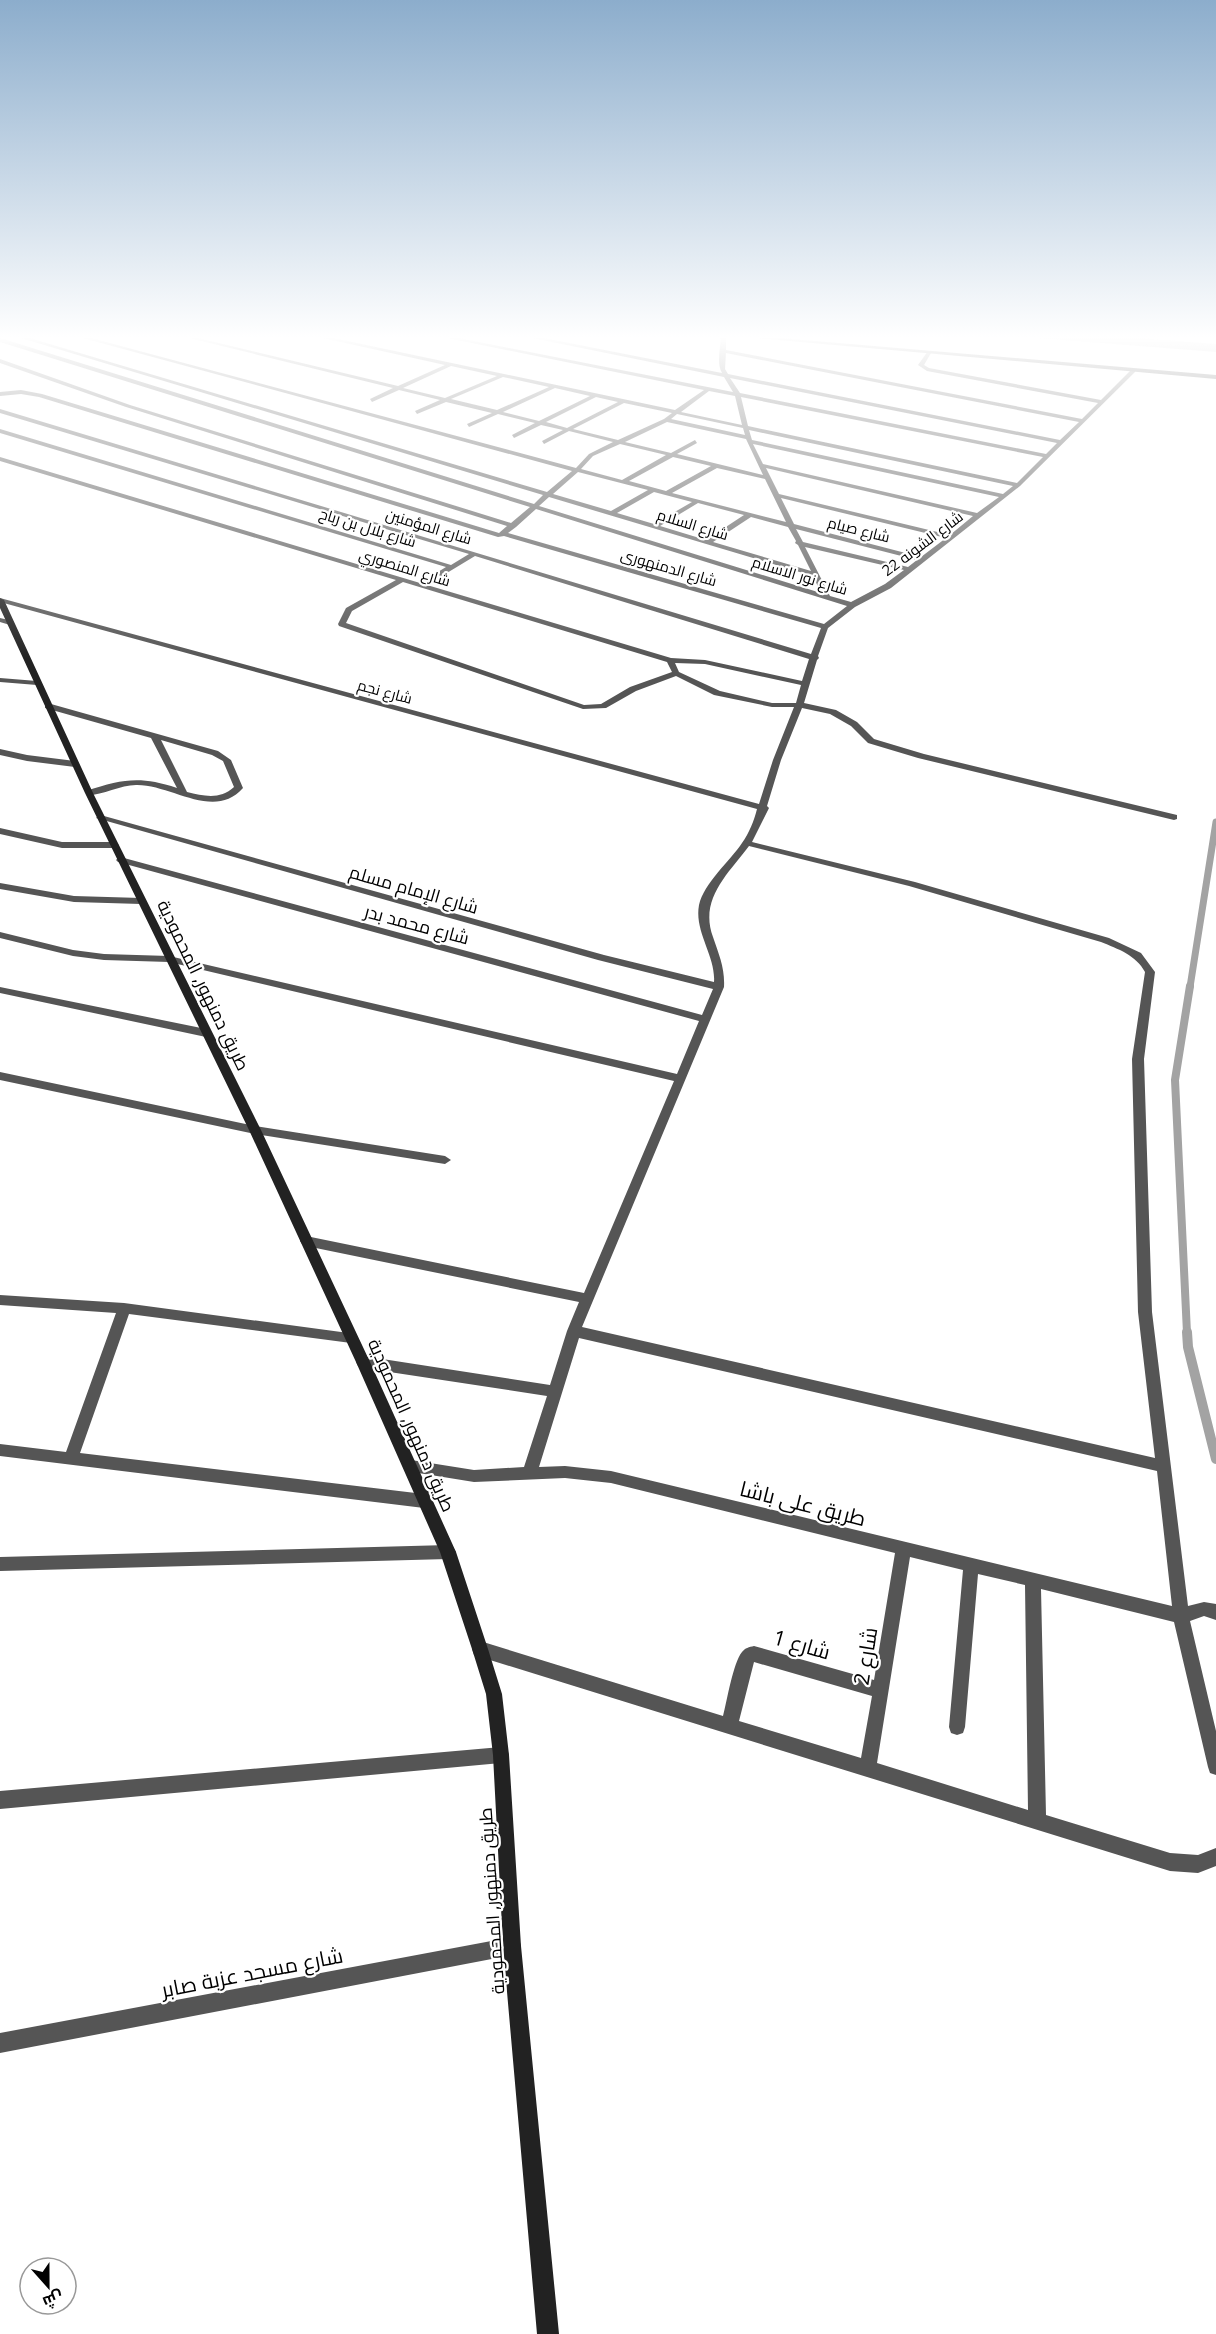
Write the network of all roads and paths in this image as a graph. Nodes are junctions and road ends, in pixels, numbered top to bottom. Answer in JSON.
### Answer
{"nodes":[{"id":1,"x":40,"y":443,"type":"edge"},
{"id":2,"x":106,"y":443,"type":"edge"},
{"id":3,"x":199,"y":443,"type":"edge"},
{"id":4,"x":246,"y":443,"type":"edge"},
{"id":5,"x":330,"y":443,"type":"edge"},
{"id":6,"x":378,"y":443,"type":"edge"},
{"id":7,"x":476,"y":443,"type":"edge"},
{"id":8,"x":613,"y":443,"type":"edge"},
{"id":9,"x":625,"y":443,"type":"edge"},
{"id":10,"x":693,"y":443,"type":"edge"},
{"id":11,"x":750,"y":443,"type":"edge"},
{"id":12,"x":762,"y":443,"type":"edge"},
{"id":13,"x":822,"y":443,"type":"edge"},
{"id":14,"x":982,"y":443,"type":"edge"},
{"id":15,"x":1062,"y":443,"type":"edge"},
{"id":16,"x":672,"y":455,"type":"junction"},
{"id":17,"x":1049,"y":456,"type":"junction"},
{"id":18,"x":0,"y":459,"type":"edge"},
{"id":19,"x":761,"y":465,"type":"junction"},
{"id":20,"x":716,"y":466,"type":"junction"},
{"id":21,"x":577,"y":470,"type":"junction"},
{"id":22,"x":767,"y":478,"type":"junction"},
{"id":23,"x":623,"y":482,"type":"junction"},
{"id":24,"x":1018,"y":484,"type":"junction"},
{"id":25,"x":653,"y":490,"type":"junction"},
{"id":26,"x":667,"y":493,"type":"junction"},
{"id":27,"x":550,"y":494,"type":"junction"},
{"id":28,"x":775,"y":495,"type":"junction"},
{"id":29,"x":1004,"y":496,"type":"junction"},
{"id":30,"x":697,"y":501,"type":"junction"},
{"id":31,"x":535,"y":507,"type":"junction"},
{"id":32,"x":613,"y":513,"type":"junction"},
{"id":33,"x":749,"y":515,"type":"junction"},
{"id":34,"x":980,"y":516,"type":"junction"},
{"id":35,"x":790,"y":525,"type":"junction"},
{"id":36,"x":513,"y":526,"type":"junction"},
{"id":37,"x":656,"y":526,"type":"junction"},
{"id":38,"x":504,"y":535,"type":"junction"},
{"id":39,"x":951,"y":537,"type":"junction"},
{"id":40,"x":708,"y":542,"type":"junction"},
{"id":41,"x":798,"y":543,"type":"junction"},
{"id":42,"x":474,"y":554,"type":"junction"},
{"id":43,"x":922,"y":559,"type":"junction"},
{"id":44,"x":452,"y":567,"type":"junction"},
{"id":45,"x":909,"y":569,"type":"junction"},
{"id":46,"x":816,"y":575,"type":"junction"},
{"id":47,"x":401,"y":580,"type":"junction"},
{"id":48,"x":420,"y":586,"type":"junction"},
{"id":49,"x":827,"y":597,"type":"junction"},
{"id":50,"x":0,"y":600,"type":"edge"},
{"id":51,"x":852,"y":605,"type":"junction"},
{"id":52,"x":5,"y":622,"type":"edge"},
{"id":53,"x":825,"y":627,"type":"junction"},
{"id":54,"x":815,"y":658,"type":"junction"},
{"id":55,"x":670,"y":660,"type":"junction"},
{"id":56,"x":676,"y":673,"type":"junction"},
{"id":57,"x":0,"y":680,"type":"edge"},
{"id":58,"x":37,"y":683,"type":"junction"},
{"id":59,"x":806,"y":684,"type":"junction"},
{"id":60,"x":799,"y":705,"type":"junction"},
{"id":61,"x":48,"y":706,"type":"junction"},
{"id":62,"x":154,"y":737,"type":"junction"},
{"id":63,"x":0,"y":752,"type":"edge"},
{"id":64,"x":75,"y":764,"type":"junction"},
{"id":65,"x":183,"y":791,"type":"junction"},
{"id":66,"x":89,"y":793,"type":"junction"},
{"id":67,"x":764,"y":808,"type":"junction"},
{"id":68,"x":1174,"y":817,"type":"dead end"},
{"id":69,"x":101,"y":818,"type":"junction"},
{"id":70,"x":0,"y":831,"type":"edge"},
{"id":71,"x":747,"y":843,"type":"junction"},
{"id":72,"x":114,"y":845,"type":"junction"},
{"id":73,"x":121,"y":860,"type":"junction"},
{"id":74,"x":0,"y":886,"type":"edge"},
{"id":75,"x":141,"y":901,"type":"junction"},
{"id":76,"x":0,"y":934,"type":"edge"},
{"id":77,"x":169,"y":959,"type":"junction"},
{"id":78,"x":718,"y":987,"type":"junction"},
{"id":79,"x":0,"y":990,"type":"edge"},
{"id":80,"x":704,"y":1019,"type":"junction"},
{"id":81,"x":206,"y":1033,"type":"junction"},
{"id":82,"x":0,"y":1076,"type":"edge"},
{"id":83,"x":680,"y":1079,"type":"junction"},
{"id":84,"x":255,"y":1130,"type":"junction"},
{"id":85,"x":445,"y":1160,"type":"dead end"},
{"id":86,"x":306,"y":1241,"type":"junction"},
{"id":87,"x":588,"y":1299,"type":"junction"},
{"id":88,"x":0,"y":1300,"type":"edge"},
{"id":89,"x":124,"y":1308,"type":"junction"},
{"id":90,"x":574,"y":1331,"type":"junction"},
{"id":91,"x":351,"y":1338,"type":"junction"},
{"id":92,"x":363,"y":1362,"type":"junction"},
{"id":93,"x":556,"y":1392,"type":"junction"},
{"id":94,"x":0,"y":1450,"type":"edge"},
{"id":95,"x":71,"y":1458,"type":"junction"},
{"id":96,"x":411,"y":1466,"type":"junction"},
{"id":97,"x":1163,"y":1466,"type":"junction"},
{"id":98,"x":530,"y":1473,"type":"junction"},
{"id":99,"x":424,"y":1501,"type":"junction"},
{"id":100,"x":903,"y":1550,"type":"junction"},
{"id":101,"x":448,"y":1552,"type":"junction"},
{"id":102,"x":0,"y":1564,"type":"edge"},
{"id":103,"x":971,"y":1565,"type":"junction"},
{"id":104,"x":1033,"y":1579,"type":"junction"},
{"id":105,"x":1210,"y":1610,"type":"edge"},
{"id":106,"x":1181,"y":1616,"type":"junction"},
{"id":107,"x":480,"y":1649,"type":"junction"},
{"id":108,"x":880,"y":1690,"type":"junction"},
{"id":109,"x":729,"y":1726,"type":"junction"},
{"id":110,"x":957,"y":1727,"type":"dead end"},
{"id":111,"x":501,"y":1755,"type":"junction"},
{"id":112,"x":1216,"y":1767,"type":"edge"},
{"id":113,"x":868,"y":1769,"type":"junction"},
{"id":114,"x":0,"y":1800,"type":"edge"},
{"id":115,"x":1037,"y":1822,"type":"junction"},
{"id":116,"x":1216,"y":1857,"type":"edge"},
{"id":117,"x":512,"y":1946,"type":"junction"},
{"id":118,"x":0,"y":2043,"type":"edge"},
{"id":119,"x":548,"y":2334,"type":"edge"}],
"edges":[{"from":1,"to":44,"type":"street","name":"شارع بلال بن رباح"},
{"from":2,"to":42,"type":"street","name":"شارع المؤمنين"},
{"from":3,"to":38,"type":"street","name":"شارع الدمنهورى"},
{"from":4,"to":36,"type":"street"},
{"from":5,"to":31,"type":"street","name":"شارع نور الاسلام"},
{"from":6,"to":27,"type":"street","name":"شارع السلام"},
{"from":7,"to":21,"type":"street","name":"شارع صيام"},
{"from":8,"to":21,"type":"street"},
{"from":9,"to":16,"type":"street"},
{"from":10,"to":16,"type":"street"},
{"from":11,"to":19,"type":"street"},
{"from":12,"to":29,"type":"street"},
{"from":13,"to":24,"type":"street"},
{"from":14,"to":17,"type":"street"},
{"from":15,"to":17,"type":"street","name":"شارع الشونه 22"},
{"from":16,"to":20,"type":"street"},
{"from":16,"to":23,"type":"street"},
{"from":17,"to":24,"type":"street","name":"شارع الشونه 22"},
{"from":18,"to":47,"type":"street","name":"شارع المنصوري"},
{"from":19,"to":22,"type":"street"},
{"from":19,"to":34,"type":"street"},
{"from":20,"to":22,"type":"street"},
{"from":20,"to":26,"type":"street"},
{"from":21,"to":23,"type":"street","name":"شارع صيام"},
{"from":21,"to":27,"type":"street"},
{"from":22,"to":28,"type":"street"},
{"from":23,"to":25,"type":"street","name":"شارع صيام"},
{"from":24,"to":29,"type":"street","name":"شارع الشونه 22"},
{"from":25,"to":26,"type":"street","name":"شارع صيام"},
{"from":25,"to":32,"type":"street"},
{"from":26,"to":30,"type":"street","name":"شارع صيام"},
{"from":27,"to":31,"type":"street"},
{"from":27,"to":32,"type":"street","name":"شارع السلام"},
{"from":28,"to":35,"type":"street"},
{"from":28,"to":39,"type":"street"},
{"from":29,"to":34,"type":"street","name":"شارع الشونه 22"},
{"from":30,"to":33,"type":"street","name":"شارع صيام"},
{"from":30,"to":37,"type":"street"},
{"from":31,"to":36,"type":"street"},
{"from":31,"to":49,"type":"street","name":"شارع نور الاسلام"},
{"from":32,"to":37,"type":"street","name":"شارع السلام"},
{"from":33,"to":35,"type":"street","name":"شارع صيام"},
{"from":33,"to":40,"type":"street"},
{"from":34,"to":39,"type":"street","name":"شارع الشونه 22"},
{"from":35,"to":41,"type":"street"},
{"from":35,"to":43,"type":"street","name":"شارع صيام"},
{"from":36,"to":38,"type":"street"},
{"from":37,"to":40,"type":"street","name":"شارع السلام"},
{"from":38,"to":53,"type":"street","name":"شارع الدمنهورى"},
{"from":39,"to":43,"type":"street","name":"شارع الشونه 22"},
{"from":40,"to":46,"type":"street","name":"شارع السلام"},
{"from":41,"to":45,"type":"street"},
{"from":41,"to":46,"type":"street"},
{"from":42,"to":44,"type":"street"},
{"from":42,"to":54,"type":"street","name":"شارع المؤمنين"},
{"from":43,"to":45,"type":"street","name":"شارع الشونه 22"},
{"from":44,"to":48,"type":"street"},
{"from":45,"to":51,"type":"street","name":"شارع الشونه 22"},
{"from":46,"to":49,"type":"street"},
{"from":47,"to":48,"type":"street","name":"شارع المنصوري"},
{"from":47,"to":56,"type":"street"},
{"from":48,"to":55,"type":"street","name":"شارع المنصوري"},
{"from":49,"to":51,"type":"street","name":"شارع نور الاسلام"},
{"from":50,"to":52,"type":"main road","name":"طريق دمنهور, المحمودية"},
{"from":50,"to":67,"type":"street","name":"شارع نجم"},
{"from":51,"to":53,"type":"street","name":"شارع الشونه 22"},
{"from":52,"to":58,"type":"main road","name":"طريق دمنهور, المحمودية"},
{"from":53,"to":54,"type":"street"},
{"from":54,"to":59,"type":"street"},
{"from":55,"to":56,"type":"street"},
{"from":55,"to":59,"type":"street","name":"شارع المنصوري"},
{"from":56,"to":60,"type":"street"},
{"from":57,"to":58,"type":"street"},
{"from":58,"to":61,"type":"main road","name":"طريق دمنهور, المحمودية"},
{"from":59,"to":60,"type":"street"},
{"from":60,"to":67,"type":"street"},
{"from":60,"to":68,"type":"street"},
{"from":61,"to":62,"type":"street"},
{"from":61,"to":64,"type":"main road","name":"طريق دمنهور, المحمودية"},
{"from":62,"to":65,"type":"street"},
{"from":62,"to":65,"type":"street"},
{"from":63,"to":64,"type":"street"},
{"from":64,"to":66,"type":"main road","name":"طريق دمنهور, المحمودية"},
{"from":65,"to":66,"type":"street"},
{"from":66,"to":69,"type":"main road","name":"طريق دمنهور, المحمودية"},
{"from":67,"to":71,"type":"street"},
{"from":69,"to":72,"type":"main road","name":"طريق دمنهور, المحمودية"},
{"from":69,"to":78,"type":"street","name":"شارع الإمام مسلم"},
{"from":70,"to":72,"type":"street"},
{"from":71,"to":78,"type":"street"},
{"from":71,"to":97,"type":"street"},
{"from":72,"to":73,"type":"main road","name":"طريق دمنهور, المحمودية"},
{"from":73,"to":75,"type":"main road","name":"طريق دمنهور, المحمودية"},
{"from":73,"to":80,"type":"street","name":"شارع محمد بدر"},
{"from":74,"to":75,"type":"street"},
{"from":75,"to":77,"type":"main road","name":"طريق دمنهور, المحمودية"},
{"from":76,"to":77,"type":"street"},
{"from":77,"to":81,"type":"main road","name":"طريق دمنهور, المحمودية"},
{"from":77,"to":83,"type":"street"},
{"from":78,"to":80,"type":"street"},
{"from":79,"to":81,"type":"street"},
{"from":80,"to":83,"type":"street"},
{"from":81,"to":84,"type":"main road","name":"طريق دمنهور, المحمودية"},
{"from":82,"to":84,"type":"street"},
{"from":83,"to":87,"type":"street"},
{"from":84,"to":85,"type":"street"},
{"from":84,"to":86,"type":"main road","name":"طريق دمنهور, المحمودية"},
{"from":86,"to":87,"type":"street"},
{"from":86,"to":91,"type":"main road","name":"طريق دمنهور, المحمودية"},
{"from":87,"to":90,"type":"street"},
{"from":88,"to":89,"type":"street"},
{"from":89,"to":91,"type":"street"},
{"from":89,"to":95,"type":"street"},
{"from":90,"to":93,"type":"street"},
{"from":90,"to":97,"type":"street"},
{"from":91,"to":92,"type":"main road","name":"طريق دمنهور, المحمودية"},
{"from":92,"to":93,"type":"street"},
{"from":92,"to":96,"type":"main road","name":"طريق دمنهور, المحمودية"},
{"from":93,"to":98,"type":"street"},
{"from":94,"to":95,"type":"street"},
{"from":95,"to":99,"type":"street"},
{"from":96,"to":98,"type":"street","name":"طريق على باشا"},
{"from":96,"to":99,"type":"main road","name":"طريق دمنهور, المحمودية"},
{"from":97,"to":106,"type":"street"},
{"from":98,"to":100,"type":"street","name":"طريق على باشا"},
{"from":99,"to":101,"type":"main road","name":"طريق دمنهور, المحمودية"},
{"from":100,"to":103,"type":"street","name":"طريق على باشا"},
{"from":100,"to":108,"type":"street","name":"شارع 2"},
{"from":101,"to":102,"type":"street"},
{"from":101,"to":107,"type":"main road","name":"طريق دمنهور, المحمودية"},
{"from":103,"to":104,"type":"street","name":"طريق على باشا"},
{"from":103,"to":110,"type":"street"},
{"from":104,"to":106,"type":"street","name":"طريق على باشا"},
{"from":104,"to":115,"type":"street"},
{"from":105,"to":106,"type":"street"},
{"from":106,"to":112,"type":"street"},
{"from":107,"to":109,"type":"street"},
{"from":107,"to":111,"type":"main road","name":"طريق دمنهور, المحمودية"},
{"from":108,"to":109,"type":"street","name":"شارع 1"},
{"from":108,"to":113,"type":"street","name":"شارع 2"},
{"from":109,"to":113,"type":"street"},
{"from":111,"to":114,"type":"street"},
{"from":111,"to":117,"type":"main road","name":"طريق دمنهور, المحمودية"},
{"from":113,"to":115,"type":"street"},
{"from":115,"to":116,"type":"street"},
{"from":117,"to":118,"type":"street","name":"شارع مسجد عزبة صابر"},
{"from":117,"to":119,"type":"main road","name":"طريق دمنهور, المحمودية"}]}
